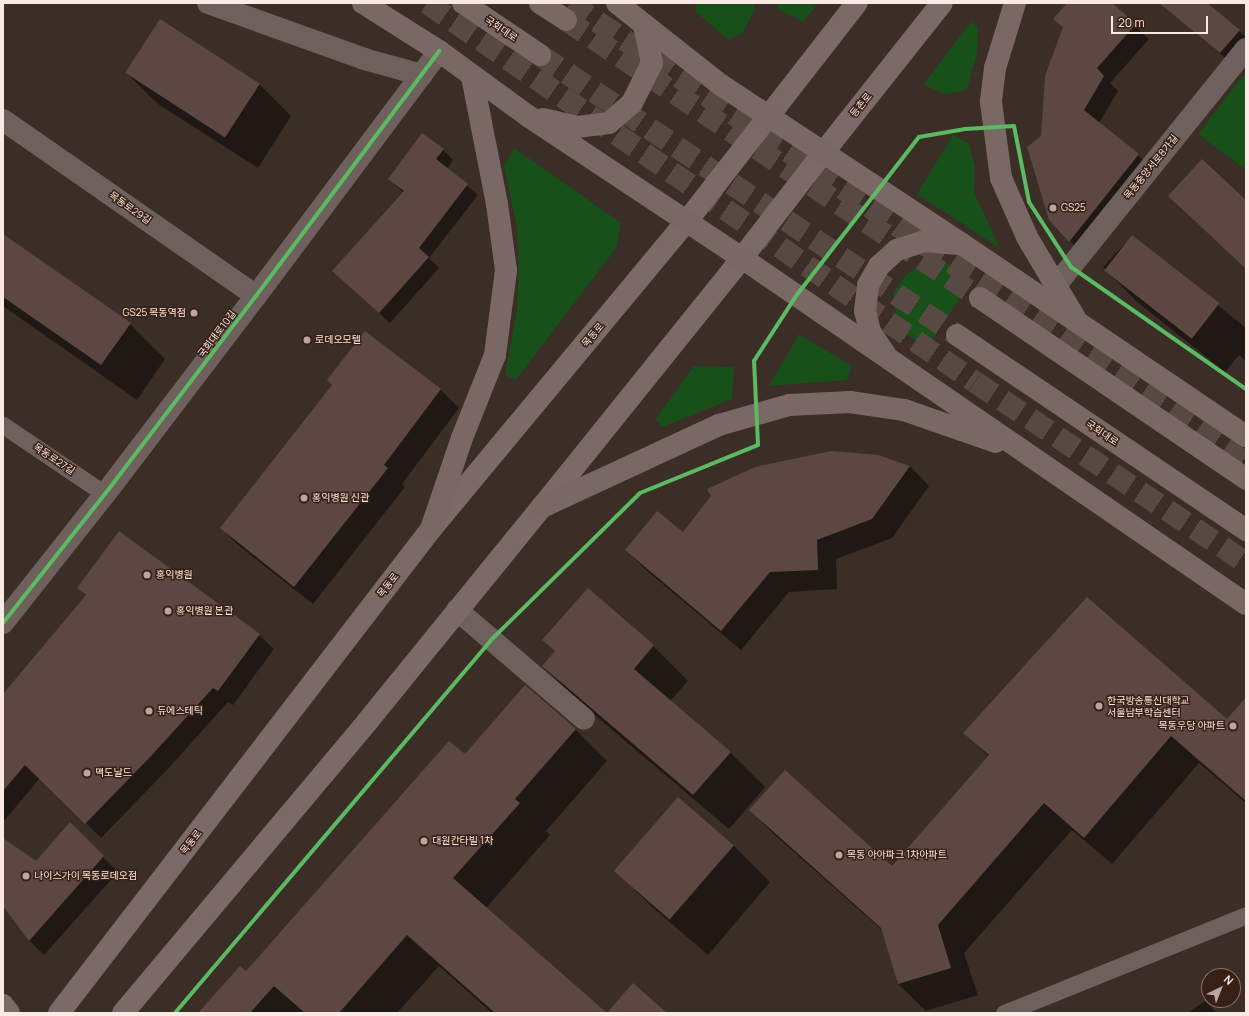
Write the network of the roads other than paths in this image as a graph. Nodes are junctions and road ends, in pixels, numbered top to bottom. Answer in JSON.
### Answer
{"nodes":[{"id":1,"x":208,"y":3,"type":"edge"},
{"id":2,"x":364,"y":3,"type":"edge"},
{"id":3,"x":463,"y":3,"type":"edge"},
{"id":4,"x":540,"y":3,"type":"edge"},
{"id":5,"x":617,"y":3,"type":"edge"},
{"id":6,"x":857,"y":3,"type":"edge"},
{"id":7,"x":942,"y":3,"type":"edge"},
{"id":8,"x":1015,"y":3,"type":"edge"},
{"id":9,"x":566,"y":20,"type":"tunnel mouth"},
{"id":10,"x":644,"y":25,"type":"junction"},
{"id":11,"x":1246,"y":49,"type":"edge"},
{"id":12,"x":439,"y":52,"type":"junction"},
{"id":13,"x":540,"y":55,"type":"tunnel mouth"},
{"id":14,"x":422,"y":75,"type":"junction"},
{"id":15,"x":472,"y":76,"type":"junction"},
{"id":16,"x":528,"y":116,"type":"junction"},
{"id":17,"x":767,"y":116,"type":"junction"},
{"id":18,"x":3,"y":120,"type":"edge"},
{"id":19,"x":823,"y":153,"type":"junction"},
{"id":20,"x":687,"y":221,"type":"junction"},
{"id":21,"x":962,"y":244,"type":"junction"},
{"id":22,"x":742,"y":258,"type":"junction"},
{"id":23,"x":1056,"y":285,"type":"junction"},
{"id":24,"x":256,"y":296,"type":"junction"},
{"id":25,"x":980,"y":298,"type":"tunnel mouth"},
{"id":26,"x":1078,"y":322,"type":"junction"},
{"id":27,"x":957,"y":335,"type":"tunnel mouth"},
{"id":28,"x":889,"y":360,"type":"junction"},
{"id":29,"x":3,"y":425,"type":"edge"},
{"id":30,"x":1246,"y":436,"type":"edge"},
{"id":31,"x":1024,"y":452,"type":"junction"},
{"id":32,"x":1246,"y":479,"type":"edge"},
{"id":33,"x":105,"y":494,"type":"junction"},
{"id":34,"x":542,"y":507,"type":"junction"},
{"id":35,"x":431,"y":529,"type":"junction"},
{"id":36,"x":1246,"y":530,"type":"edge"},
{"id":37,"x":1246,"y":604,"type":"edge"},
{"id":38,"x":457,"y":610,"type":"junction"},
{"id":39,"x":3,"y":623,"type":"edge"},
{"id":40,"x":584,"y":719,"type":"dead end"},
{"id":41,"x":1246,"y":915,"type":"edge"},
{"id":42,"x":3,"y":1005,"type":"edge"},
{"id":43,"x":9,"y":1013,"type":"edge"},
{"id":44,"x":59,"y":1013,"type":"edge"},
{"id":45,"x":123,"y":1013,"type":"edge"},
{"id":46,"x":1004,"y":1013,"type":"edge"}],
"edges":[{"from":1,"to":14,"type":"street"},
{"from":2,"to":12,"type":"main road"},
{"from":3,"to":13,"type":"main road","name":"국회대로"},
{"from":4,"to":9,"type":"main road"},
{"from":5,"to":10,"type":"main road"},
{"from":6,"to":17,"type":"main road"},
{"from":7,"to":19,"type":"main road","name":"등촌로"},
{"from":8,"to":23,"type":"main road"},
{"from":10,"to":16,"type":"main road"},
{"from":10,"to":17,"type":"main road"},
{"from":11,"to":23,"type":"street","name":"목동중앙서로8가길"},
{"from":12,"to":14,"type":"street","name":"국회대로10길"},
{"from":12,"to":15,"type":"main road"},
{"from":14,"to":24,"type":"street","name":"국회대로10길"},
{"from":15,"to":16,"type":"main road"},
{"from":15,"to":35,"type":"main road"},
{"from":16,"to":20,"type":"main road"},
{"from":17,"to":19,"type":"main road"},
{"from":17,"to":20,"type":"main road","name":"목동로"},
{"from":18,"to":24,"type":"street","name":"목동로29길"},
{"from":19,"to":21,"type":"main road"},
{"from":19,"to":22,"type":"main road","name":"등촌로"},
{"from":20,"to":22,"type":"main road"},
{"from":20,"to":35,"type":"main road","name":"목동로"},
{"from":21,"to":26,"type":"main road"},
{"from":21,"to":28,"type":"main road"},
{"from":22,"to":28,"type":"main road"},
{"from":22,"to":34,"type":"main road"},
{"from":23,"to":26,"type":"main road"},
{"from":24,"to":33,"type":"street","name":"국회대로10길"},
{"from":25,"to":32,"type":"main road"},
{"from":26,"to":30,"type":"main road"},
{"from":27,"to":36,"type":"main road","name":"국회대로"},
{"from":28,"to":31,"type":"main road"},
{"from":29,"to":33,"type":"lane","name":"목동로27길"},
{"from":31,"to":34,"type":"main road"},
{"from":31,"to":37,"type":"main road"},
{"from":33,"to":39,"type":"street","name":"국회대로10길"},
{"from":34,"to":38,"type":"main road"},
{"from":35,"to":44,"type":"main road","name":"목동로"},
{"from":38,"to":40,"type":"street"},
{"from":38,"to":45,"type":"main road"},
{"from":41,"to":46,"type":"lane"},
{"from":42,"to":43,"type":"main road"}]}
